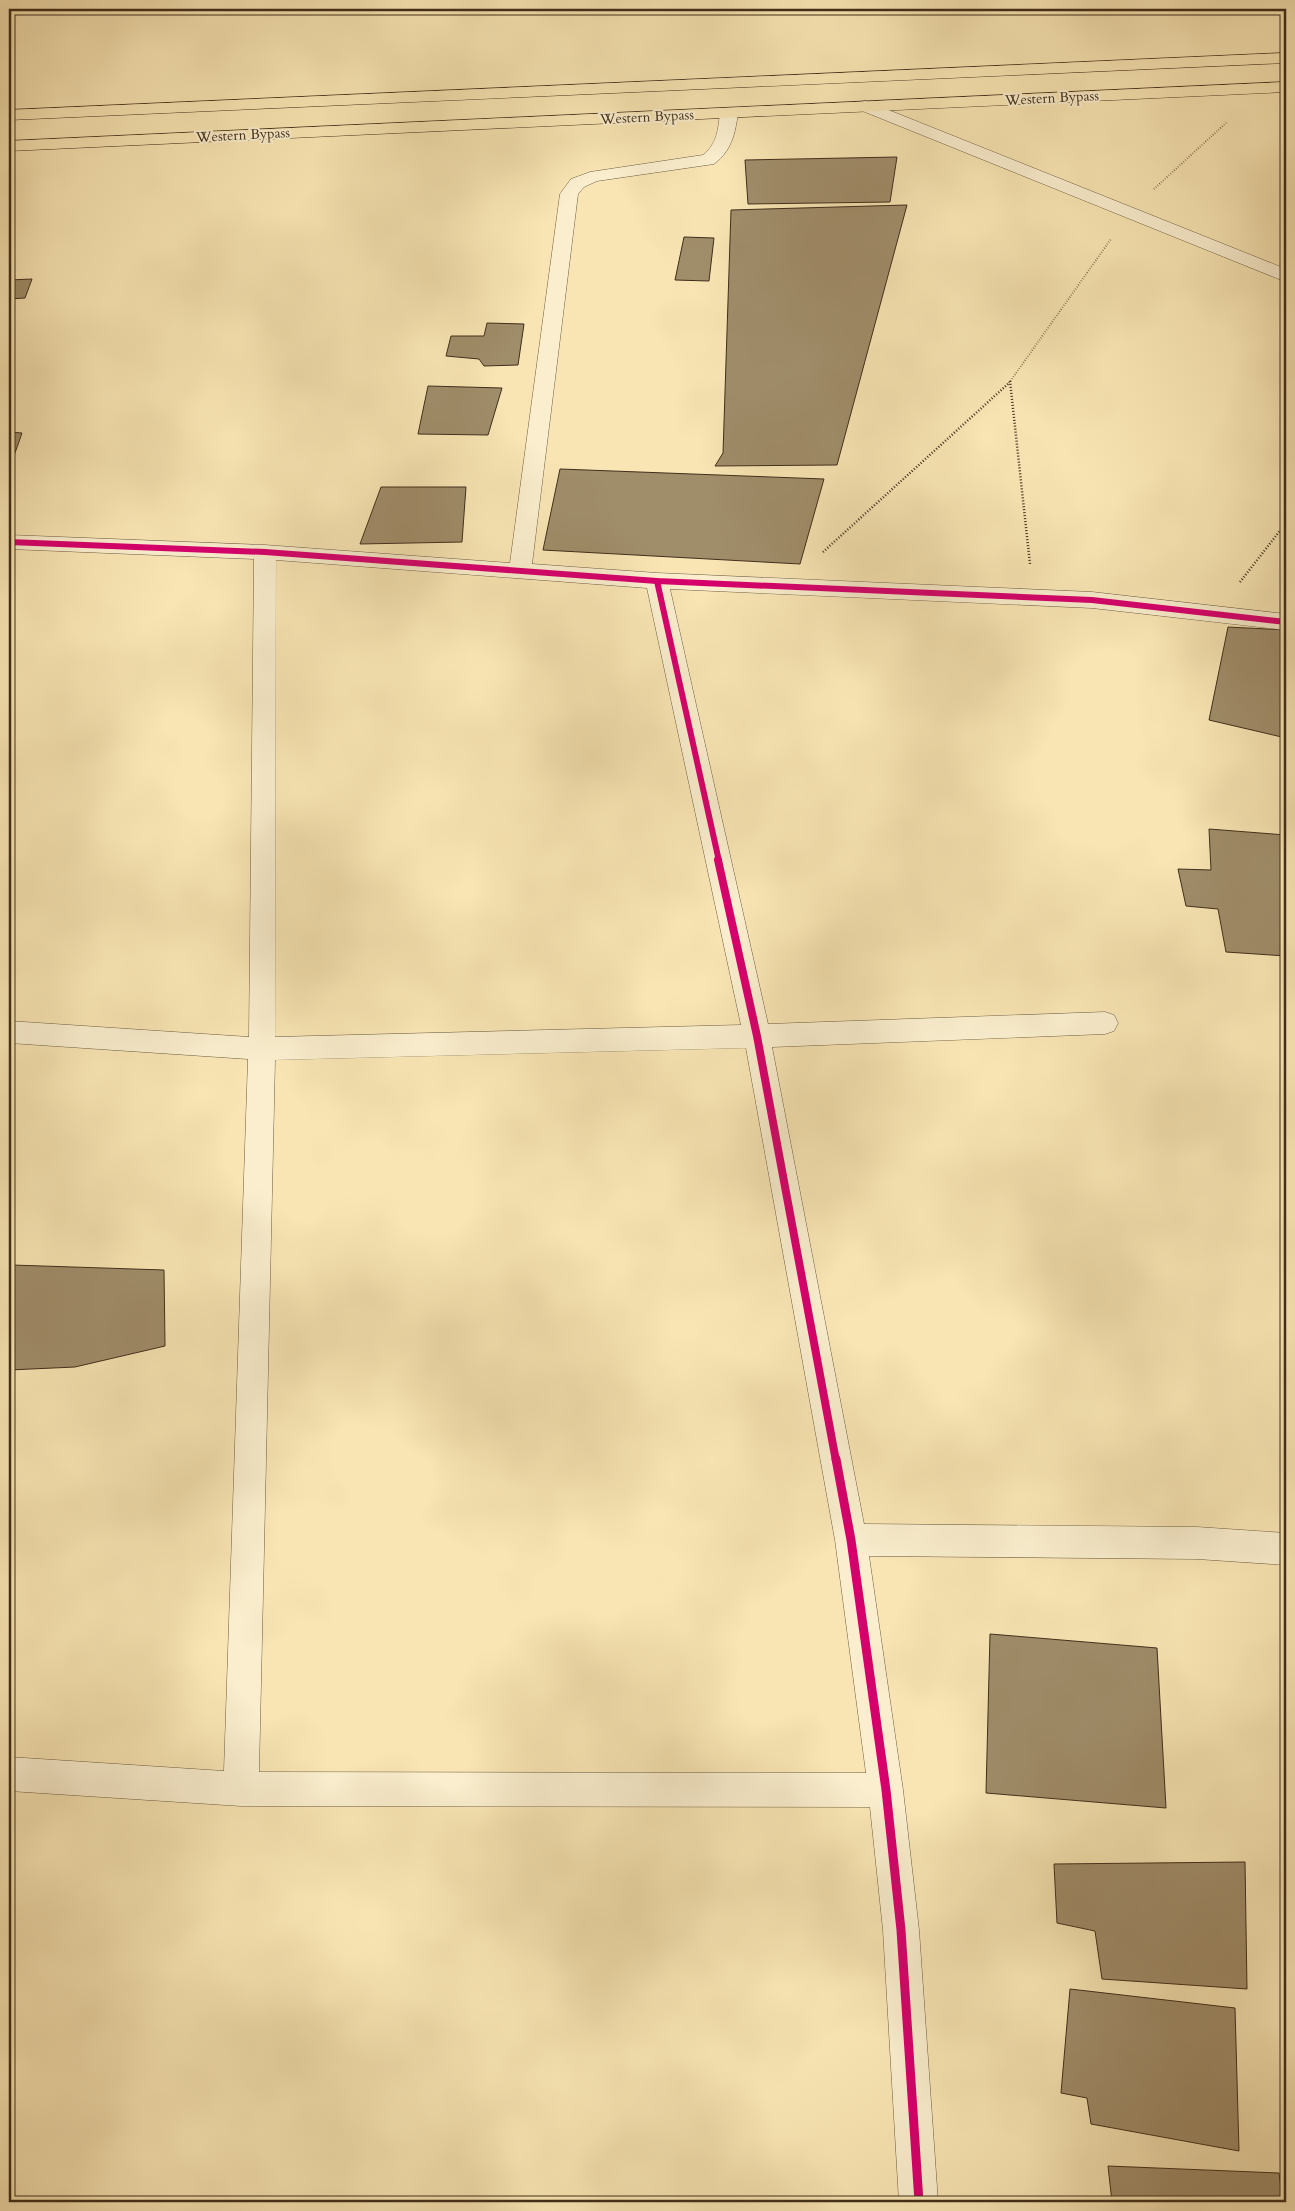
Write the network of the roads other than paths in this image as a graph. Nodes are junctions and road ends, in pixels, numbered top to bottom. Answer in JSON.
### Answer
{"nodes":[{"id":1,"x":1286,"y":58,"type":"edge"},
{"id":2,"x":1286,"y":87,"type":"edge"},
{"id":3,"x":866,"y":106,"type":"junction"},
{"id":4,"x":729,"y":113,"type":"junction"},
{"id":5,"x":9,"y":115,"type":"edge"},
{"id":6,"x":9,"y":146,"type":"edge"},
{"id":7,"x":1286,"y":276,"type":"edge"},
{"id":8,"x":9,"y":542,"type":"edge"},
{"id":9,"x":265,"y":552,"type":"junction"},
{"id":10,"x":520,"y":571,"type":"junction"},
{"id":11,"x":657,"y":581,"type":"junction"},
{"id":12,"x":1286,"y":622,"type":"edge"},
{"id":13,"x":1105,"y":1023,"type":"dead end"},
{"id":14,"x":9,"y":1032,"type":"edge"},
{"id":15,"x":757,"y":1036,"type":"junction"},
{"id":16,"x":262,"y":1049,"type":"junction"},
{"id":17,"x":851,"y":1540,"type":"junction"},
{"id":18,"x":1286,"y":1549,"type":"edge"},
{"id":19,"x":9,"y":1774,"type":"edge"},
{"id":20,"x":241,"y":1789,"type":"junction"},
{"id":21,"x":886,"y":1790,"type":"junction"},
{"id":22,"x":919,"y":2202,"type":"edge"}],
"edges":[{"from":1,"to":5,"type":"main road","name":"Western Bypass"},
{"from":2,"to":3,"type":"main road","name":"Western Bypass"},
{"from":3,"to":4,"type":"main road","name":"Western Bypass"},
{"from":3,"to":7,"type":"street"},
{"from":4,"to":6,"type":"main road","name":"Western Bypass"},
{"from":4,"to":10,"type":"street"},
{"from":8,"to":9,"type":"street"},
{"from":9,"to":10,"type":"street"},
{"from":9,"to":16,"type":"street"},
{"from":10,"to":11,"type":"street"},
{"from":11,"to":12,"type":"street"},
{"from":11,"to":15,"type":"street"},
{"from":13,"to":15,"type":"street"},
{"from":14,"to":16,"type":"street"},
{"from":15,"to":16,"type":"street"},
{"from":15,"to":17,"type":"street"},
{"from":16,"to":20,"type":"street"},
{"from":17,"to":18,"type":"street"},
{"from":17,"to":21,"type":"street"},
{"from":19,"to":20,"type":"street"},
{"from":20,"to":21,"type":"street"},
{"from":21,"to":22,"type":"street"}]}
